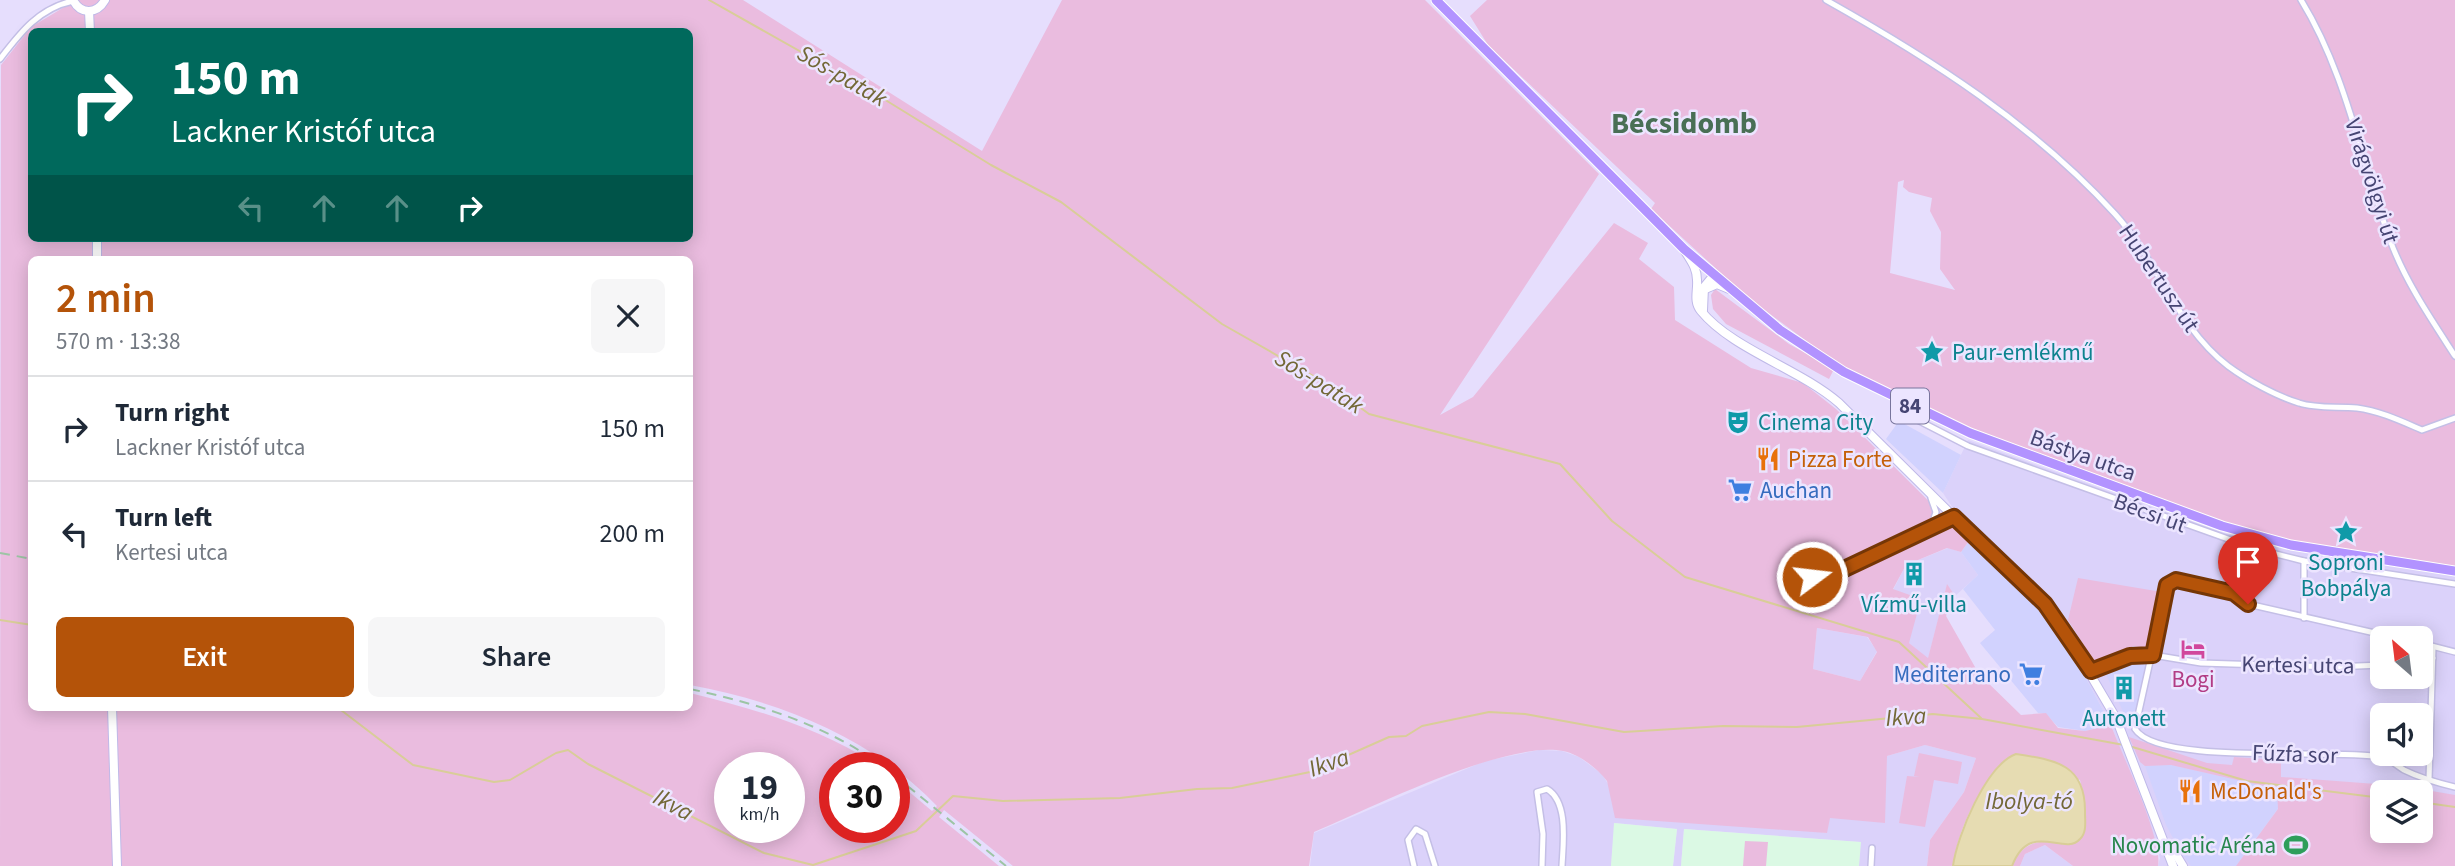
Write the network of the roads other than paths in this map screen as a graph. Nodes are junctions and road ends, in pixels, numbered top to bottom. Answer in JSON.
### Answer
{"nodes":[{"id":1,"x":105,"y":0,"type":"edge"},
{"id":2,"x":1436,"y":0,"type":"edge"},
{"id":3,"x":1826,"y":0,"type":"edge"},
{"id":4,"x":2301,"y":0,"type":"edge"},
{"id":5,"x":73,"y":1,"type":"edge"},
{"id":6,"x":89,"y":11,"type":"junction"},
{"id":7,"x":90,"y":28,"type":"edge"},
{"id":8,"x":0,"y":59,"type":"edge"},
{"id":9,"x":1684,"y":249,"type":"junction"},
{"id":10,"x":1714,"y":275,"type":"junction"},
{"id":11,"x":1699,"y":289,"type":"junction"},
{"id":12,"x":1732,"y":291,"type":"junction"},
{"id":13,"x":2455,"y":356,"type":"edge"},
{"id":14,"x":1898,"y":411,"type":"dead end"},
{"id":15,"x":2455,"y":418,"type":"edge"},
{"id":16,"x":1928,"y":491,"type":"junction"},
{"id":17,"x":1954,"y":517,"type":"junction"},
{"id":18,"x":1931,"y":528,"type":"junction"},
{"id":19,"x":1810,"y":559,"type":"dead end"},
{"id":20,"x":2304,"y":561,"type":"junction"},
{"id":21,"x":2455,"y":571,"type":"edge"},
{"id":22,"x":2455,"y":584,"type":"edge"},
{"id":23,"x":2304,"y":618,"type":"junction"},
{"id":24,"x":2370,"y":634,"type":"edge"},
{"id":25,"x":2433,"y":647,"type":"edge"},
{"id":26,"x":2455,"y":652,"type":"edge"},
{"id":27,"x":2153,"y":655,"type":"junction"},
{"id":28,"x":2370,"y":665,"type":"edge"},
{"id":29,"x":2091,"y":671,"type":"junction"},
{"id":30,"x":2432,"y":689,"type":"edge"},
{"id":31,"x":112,"y":711,"type":"edge"},
{"id":32,"x":2429,"y":780,"type":"joint"},
{"id":33,"x":2433,"y":781,"type":"edge"},
{"id":34,"x":2455,"y":787,"type":"edge"},
{"id":35,"x":2157,"y":820,"type":"junction"},
{"id":36,"x":1872,"y":848,"type":"dead end"},
{"id":37,"x":117,"y":866,"type":"edge"},
{"id":38,"x":1415,"y":866,"type":"edge"},
{"id":39,"x":1435,"y":866,"type":"edge"},
{"id":40,"x":1542,"y":866,"type":"edge"},
{"id":41,"x":1562,"y":866,"type":"edge"},
{"id":42,"x":1871,"y":866,"type":"edge"},
{"id":43,"x":2173,"y":866,"type":"edge"},
{"id":44,"x":2183,"y":866,"type":"edge"}],
"edges":[{"from":1,"to":6,"type":"street"},
{"from":2,"to":9,"type":"main road","number":"84"},
{"from":3,"to":15,"type":"street","name":"Hubertusz út"},
{"from":4,"to":13,"type":"street","name":"Virágvölgyi út"},
{"from":5,"to":6,"type":"street"},
{"from":5,"to":8,"type":"street"},
{"from":6,"to":7,"type":"street"},
{"from":9,"to":10,"type":"main road","number":"84"},
{"from":9,"to":11,"type":"street"},
{"from":10,"to":11,"type":"street"},
{"from":10,"to":12,"type":"main road","number":"84"},
{"from":11,"to":12,"type":"street"},
{"from":11,"to":16,"type":"street"},
{"from":12,"to":21,"type":"main road","name":"Bástya utca","number":"84"},
{"from":14,"to":20,"type":"street","name":"Bécsi út"},
{"from":16,"to":17,"type":"street"},
{"from":16,"to":18,"type":"street"},
{"from":17,"to":18,"type":"street"},
{"from":17,"to":29,"type":"street"},
{"from":18,"to":19,"type":"street"},
{"from":20,"to":22,"type":"street","name":"Bécsi út"},
{"from":20,"to":23,"type":"street"},
{"from":23,"to":24,"type":"street"},
{"from":23,"to":27,"type":"street"},
{"from":25,"to":26,"type":"street"},
{"from":27,"to":28,"type":"street","name":"Kertesi utca"},
{"from":27,"to":29,"type":"street","name":"Kertesi utca"},
{"from":27,"to":32,"type":"street","name":"Fűzfa sor"},
{"from":29,"to":35,"type":"street"},
{"from":30,"to":32,"type":"street"},
{"from":31,"to":37,"type":"street"},
{"from":33,"to":34,"type":"street","name":"Fűzfa sor"},
{"from":35,"to":43,"type":"street"},
{"from":35,"to":44,"type":"street"},
{"from":36,"to":42,"type":"street"},
{"from":38,"to":39,"type":"street"},
{"from":40,"to":41,"type":"street"}]}
